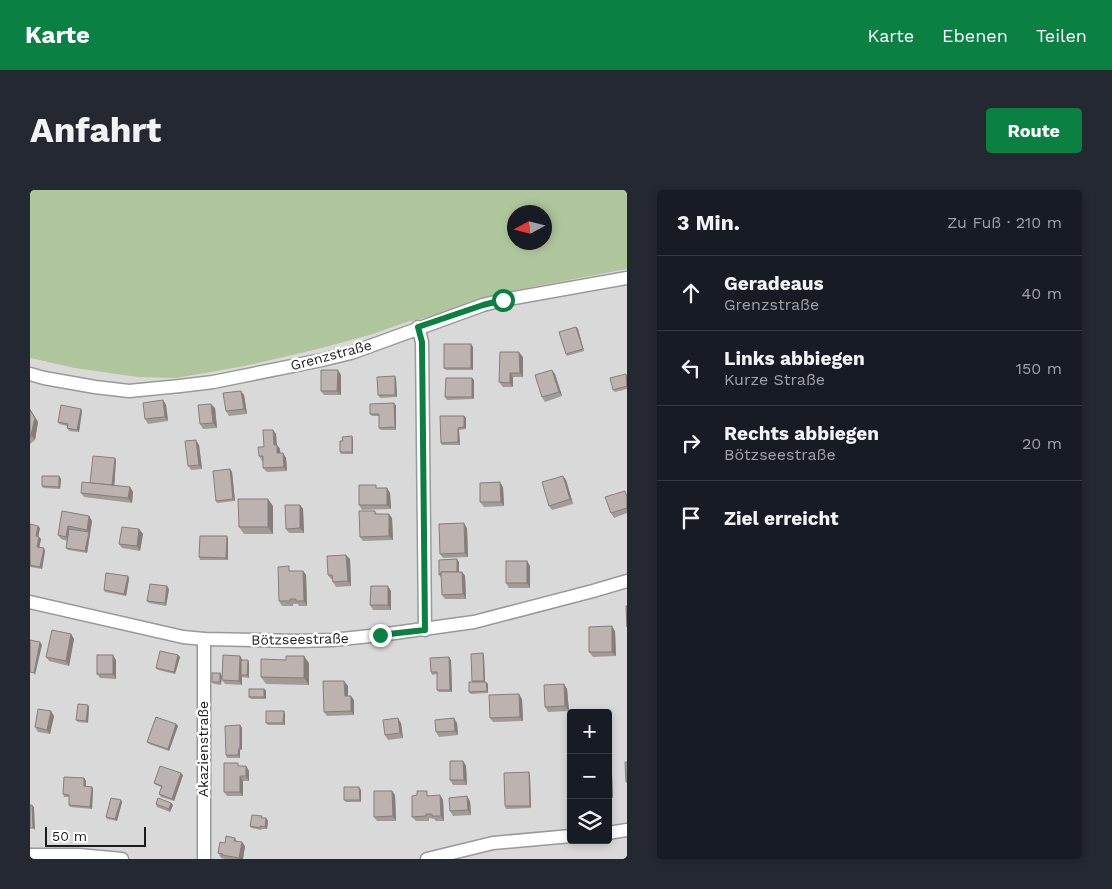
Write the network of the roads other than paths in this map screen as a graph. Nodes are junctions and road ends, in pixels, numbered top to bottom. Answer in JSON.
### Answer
{"nodes":[{"id":1,"x":627,"y":278,"type":"edge"},
{"id":2,"x":418,"y":327,"type":"junction"},
{"id":3,"x":30,"y":374,"type":"edge"},
{"id":4,"x":627,"y":581,"type":"edge"},
{"id":5,"x":30,"y":602,"type":"edge"},
{"id":6,"x":425,"y":630,"type":"junction"},
{"id":7,"x":204,"y":639,"type":"junction"},
{"id":8,"x":627,"y":830,"type":"edge"},
{"id":9,"x":612,"y":832,"type":"edge"},
{"id":10,"x":567,"y":836,"type":"edge"},
{"id":11,"x":30,"y":855,"type":"edge"},
{"id":12,"x":122,"y":859,"type":"edge"},
{"id":13,"x":204,"y":859,"type":"edge"},
{"id":14,"x":427,"y":859,"type":"edge"}],
"edges":[{"from":1,"to":2,"type":"street","name":"Grenzstraße"},
{"from":2,"to":3,"type":"street","name":"Grenzstraße"},
{"from":2,"to":6,"type":"street"},
{"from":4,"to":6,"type":"street","name":"Bötzseestraße"},
{"from":5,"to":7,"type":"street","name":"Bötzseestraße"},
{"from":6,"to":7,"type":"street","name":"Bötzseestraße"},
{"from":7,"to":13,"type":"street","name":"Akazienstraße"},
{"from":8,"to":9,"type":"street"},
{"from":10,"to":14,"type":"street"},
{"from":11,"to":12,"type":"street"}]}
